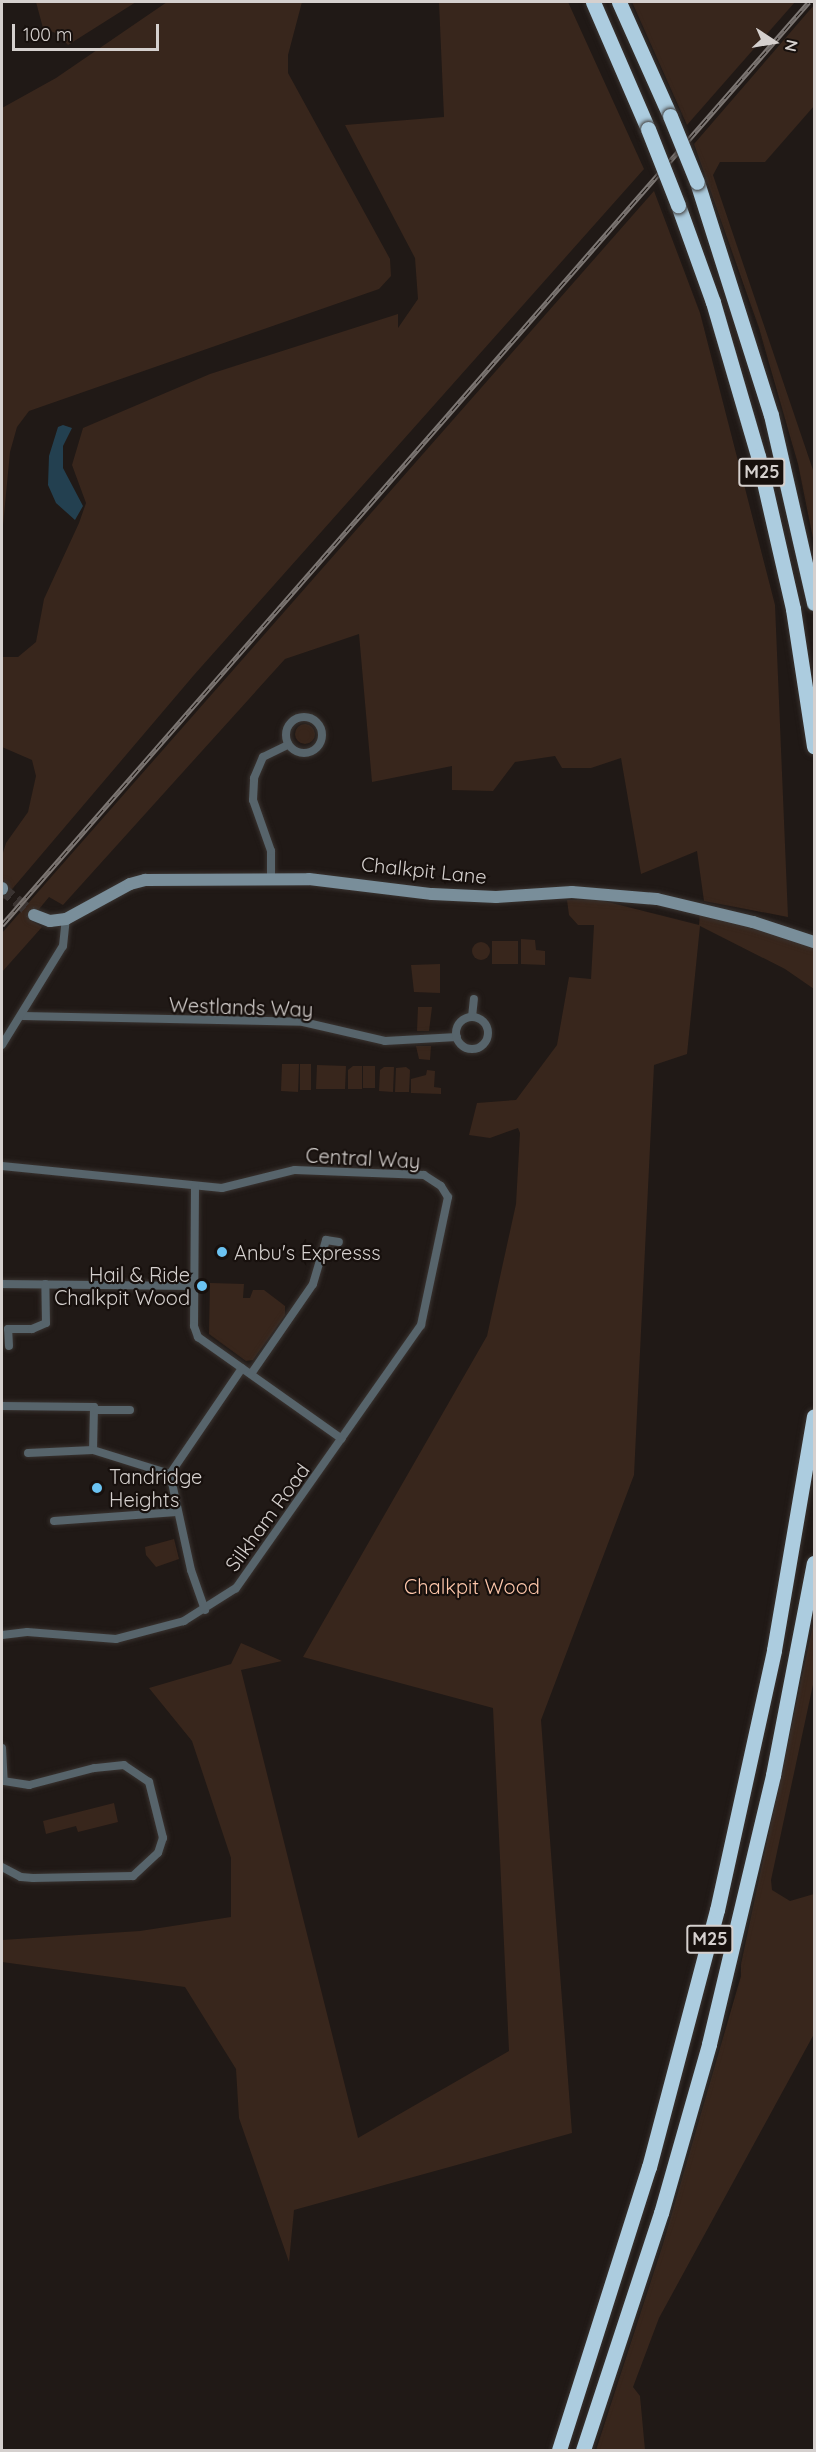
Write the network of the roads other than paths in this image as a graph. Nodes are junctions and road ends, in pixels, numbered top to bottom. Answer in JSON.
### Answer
{"nodes":[{"id":1,"x":593,"y":2,"type":"edge"},
{"id":2,"x":619,"y":2,"type":"edge"},
{"id":3,"x":814,"y":603,"type":"edge"},
{"id":4,"x":288,"y":745,"type":"junction"},
{"id":5,"x":814,"y":746,"type":"edge"},
{"id":6,"x":271,"y":878,"type":"junction"},
{"id":7,"x":34,"y":915,"type":"tunnel mouth"},
{"id":8,"x":66,"y":919,"type":"junction"},
{"id":9,"x":814,"y":942,"type":"edge"},
{"id":10,"x":474,"y":999,"type":"dead end"},
{"id":11,"x":23,"y":1016,"type":"junction"},
{"id":12,"x":472,"y":1017,"type":"junction"},
{"id":13,"x":457,"y":1037,"type":"junction"},
{"id":14,"x":2,"y":1045,"type":"edge"},
{"id":15,"x":2,"y":1167,"type":"edge"},
{"id":16,"x":195,"y":1186,"type":"junction"},
{"id":17,"x":339,"y":1242,"type":"dead end"},
{"id":18,"x":2,"y":1284,"type":"edge"},
{"id":19,"x":45,"y":1284,"type":"junction"},
{"id":20,"x":194,"y":1286,"type":"junction"},
{"id":21,"x":9,"y":1346,"type":"dead end"},
{"id":22,"x":242,"y":1368,"type":"junction"},
{"id":23,"x":251,"y":1374,"type":"junction"},
{"id":24,"x":2,"y":1406,"type":"edge"},
{"id":25,"x":94,"y":1410,"type":"junction"},
{"id":26,"x":130,"y":1410,"type":"dead end"},
{"id":27,"x":814,"y":1416,"type":"edge"},
{"id":28,"x":342,"y":1439,"type":"junction"},
{"id":29,"x":93,"y":1450,"type":"junction"},
{"id":30,"x":28,"y":1453,"type":"dead end"},
{"id":31,"x":170,"y":1474,"type":"junction"},
{"id":32,"x":177,"y":1512,"type":"junction"},
{"id":33,"x":54,"y":1521,"type":"dead end"},
{"id":34,"x":814,"y":1563,"type":"edge"},
{"id":35,"x":206,"y":1610,"type":"junction"},
{"id":36,"x":2,"y":1635,"type":"edge"},
{"id":37,"x":2,"y":1748,"type":"edge"},
{"id":38,"x":3,"y":1782,"type":"edge"},
{"id":39,"x":2,"y":1867,"type":"edge"},
{"id":40,"x":559,"y":2451,"type":"edge"},
{"id":41,"x":583,"y":2451,"type":"edge"}],
"edges":[{"from":1,"to":5,"type":"highway","number":"M25","bridge":true},
{"from":2,"to":3,"type":"highway","number":"M25","bridge":true},
{"from":4,"to":4,"type":"street"},
{"from":4,"to":6,"type":"street"},
{"from":6,"to":8,"type":"street","name":"Chalkpit Lane"},
{"from":6,"to":9,"type":"street","name":"Chalkpit Lane"},
{"from":7,"to":8,"type":"street"},
{"from":8,"to":11,"type":"street"},
{"from":10,"to":12,"type":"street"},
{"from":11,"to":13,"type":"street","name":"Westlands Way"},
{"from":11,"to":14,"type":"street"},
{"from":12,"to":13,"type":"street"},
{"from":12,"to":13,"type":"street"},
{"from":15,"to":16,"type":"street","name":"Central Way"},
{"from":16,"to":20,"type":"street"},
{"from":16,"to":28,"type":"street","name":"Central Way"},
{"from":17,"to":23,"type":"street"},
{"from":18,"to":19,"type":"street"},
{"from":19,"to":20,"type":"street"},
{"from":19,"to":21,"type":"street"},
{"from":20,"to":22,"type":"street"},
{"from":22,"to":23,"type":"street"},
{"from":22,"to":31,"type":"street"},
{"from":23,"to":28,"type":"street"},
{"from":24,"to":25,"type":"street"},
{"from":25,"to":26,"type":"street"},
{"from":25,"to":29,"type":"street"},
{"from":27,"to":40,"type":"highway","number":"M25"},
{"from":28,"to":35,"type":"street","name":"Silkham Road"},
{"from":29,"to":30,"type":"street"},
{"from":29,"to":31,"type":"street"},
{"from":31,"to":32,"type":"street"},
{"from":32,"to":33,"type":"street"},
{"from":32,"to":35,"type":"street"},
{"from":34,"to":41,"type":"highway","number":"M25"},
{"from":35,"to":36,"type":"street","name":"Silkham Road"},
{"from":37,"to":38,"type":"street"},
{"from":38,"to":39,"type":"street"}]}
